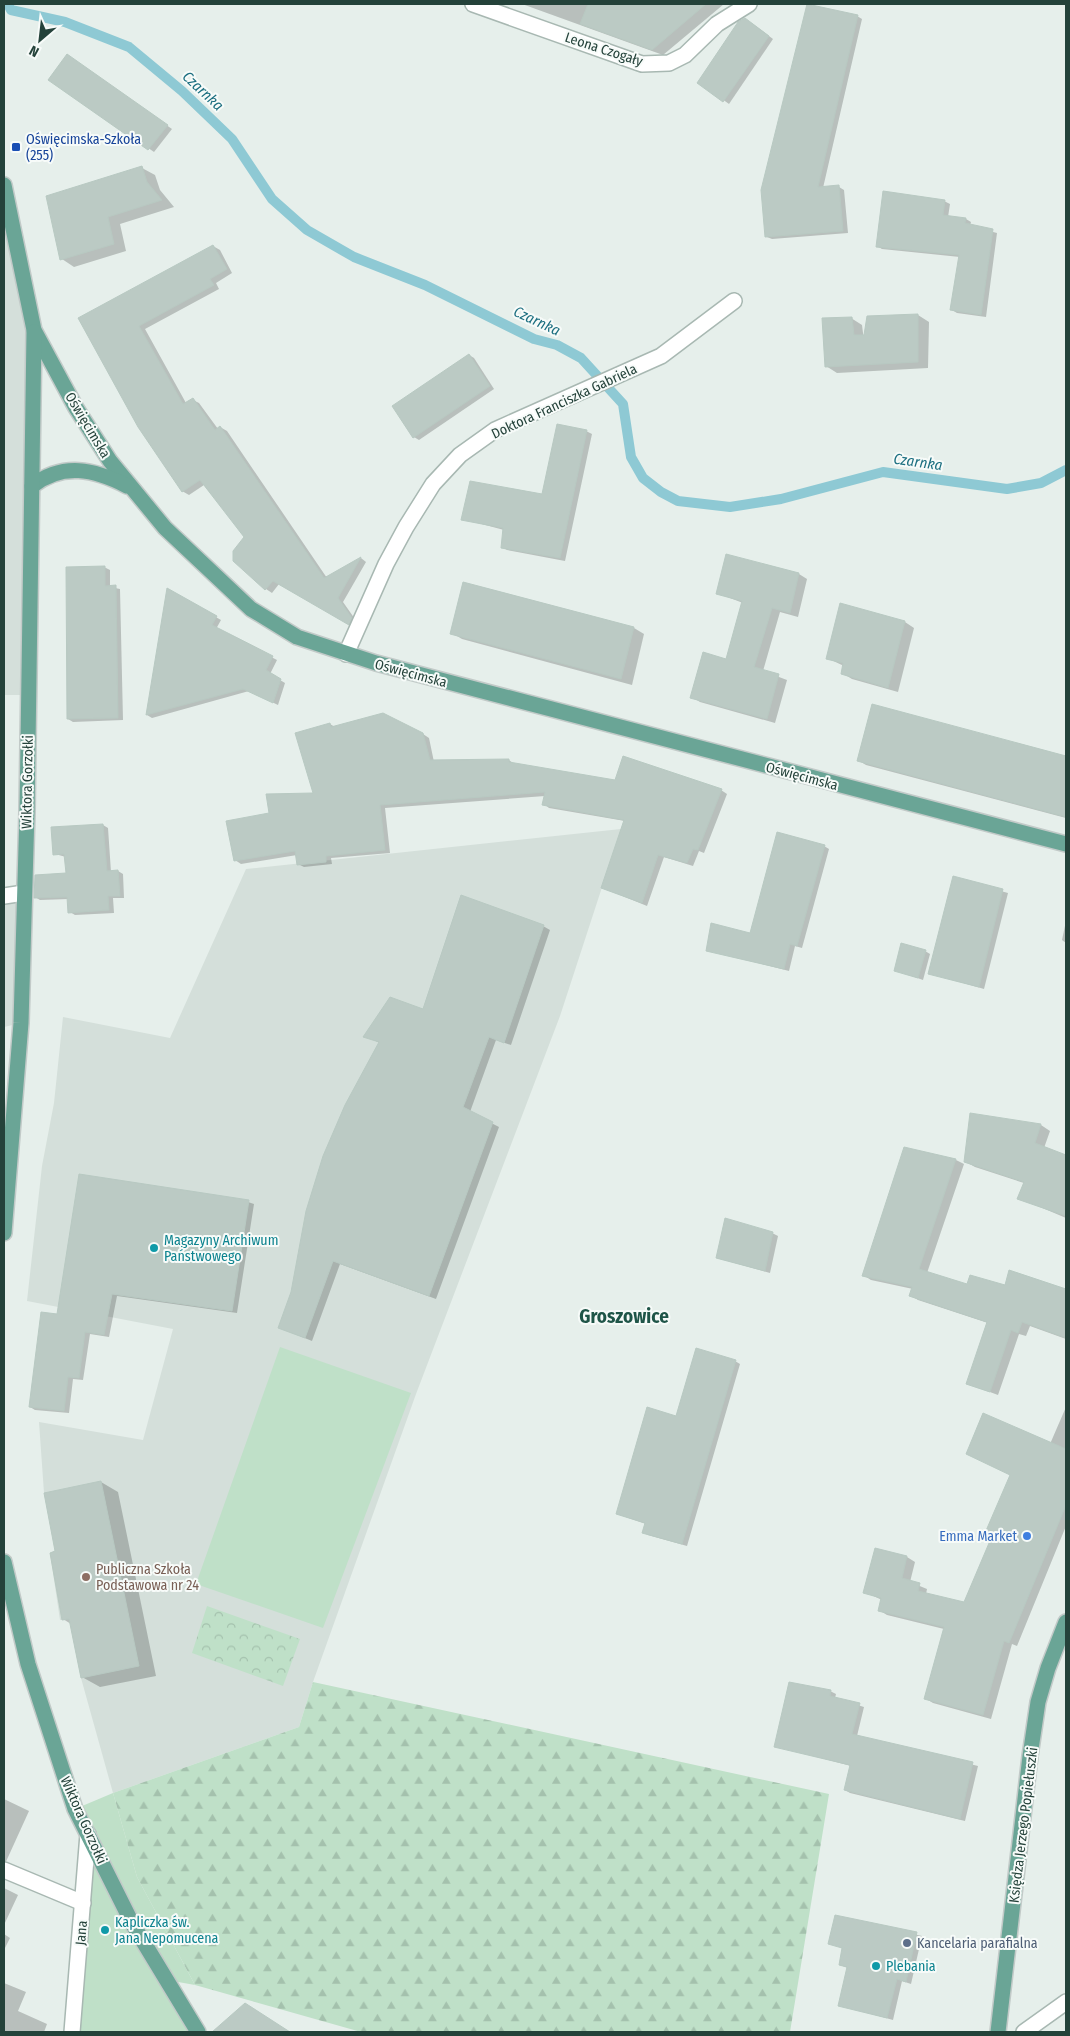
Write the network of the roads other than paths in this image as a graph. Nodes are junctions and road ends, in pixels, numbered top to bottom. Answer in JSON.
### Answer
{"nodes":[{"id":1,"x":474,"y":4,"type":"edge"},
{"id":2,"x":749,"y":4,"type":"edge"},
{"id":3,"x":4,"y":185,"type":"edge"},
{"id":4,"x":734,"y":301,"type":"dead end"},
{"id":5,"x":34,"y":330,"type":"junction"},
{"id":6,"x":32,"y":486,"type":"junction"},
{"id":7,"x":130,"y":487,"type":"junction"},
{"id":8,"x":346,"y":654,"type":"junction"},
{"id":9,"x":1066,"y":844,"type":"edge"},
{"id":10,"x":24,"y":893,"type":"junction"},
{"id":11,"x":4,"y":896,"type":"edge"},
{"id":12,"x":4,"y":1232,"type":"edge"},
{"id":13,"x":4,"y":1562,"type":"edge"},
{"id":14,"x":1066,"y":1622,"type":"edge"},
{"id":15,"x":88,"y":1834,"type":"junction"},
{"id":16,"x":4,"y":1870,"type":"edge"},
{"id":17,"x":83,"y":1903,"type":"junction"},
{"id":18,"x":1066,"y":2002,"type":"edge"},
{"id":19,"x":72,"y":2032,"type":"edge"},
{"id":20,"x":198,"y":2032,"type":"edge"},
{"id":21,"x":998,"y":2032,"type":"edge"},
{"id":22,"x":1024,"y":2032,"type":"edge"}],
"edges":[{"from":1,"to":2,"type":"street","name":"Leona Czogały"},
{"from":3,"to":5,"type":"main road","name":"Oświęcimska"},
{"from":4,"to":8,"type":"street","name":"Doktora Franciszka Gabriela"},
{"from":5,"to":6,"type":"main road","name":"Wiktora Gorzołki"},
{"from":5,"to":7,"type":"main road","name":"Oświęcimska"},
{"from":6,"to":7,"type":"main road"},
{"from":6,"to":10,"type":"main road","name":"Wiktora Gorzołki"},
{"from":7,"to":8,"type":"main road","name":"Oświęcimska"},
{"from":8,"to":9,"type":"main road","name":"Oświęcimska"},
{"from":10,"to":11,"type":"street"},
{"from":10,"to":12,"type":"main road","name":"Wiktora Gorzołki"},
{"from":13,"to":15,"type":"main road","name":"Wiktora Gorzołki"},
{"from":14,"to":21,"type":"main road","name":"Księdza Jerzego Popiełuszki"},
{"from":15,"to":17,"type":"street","name":"Jana"},
{"from":15,"to":20,"type":"main road","name":"Wiktora Gorzołki"},
{"from":16,"to":17,"type":"street"},
{"from":17,"to":19,"type":"street","name":"Jana"},
{"from":18,"to":22,"type":"street"}]}
